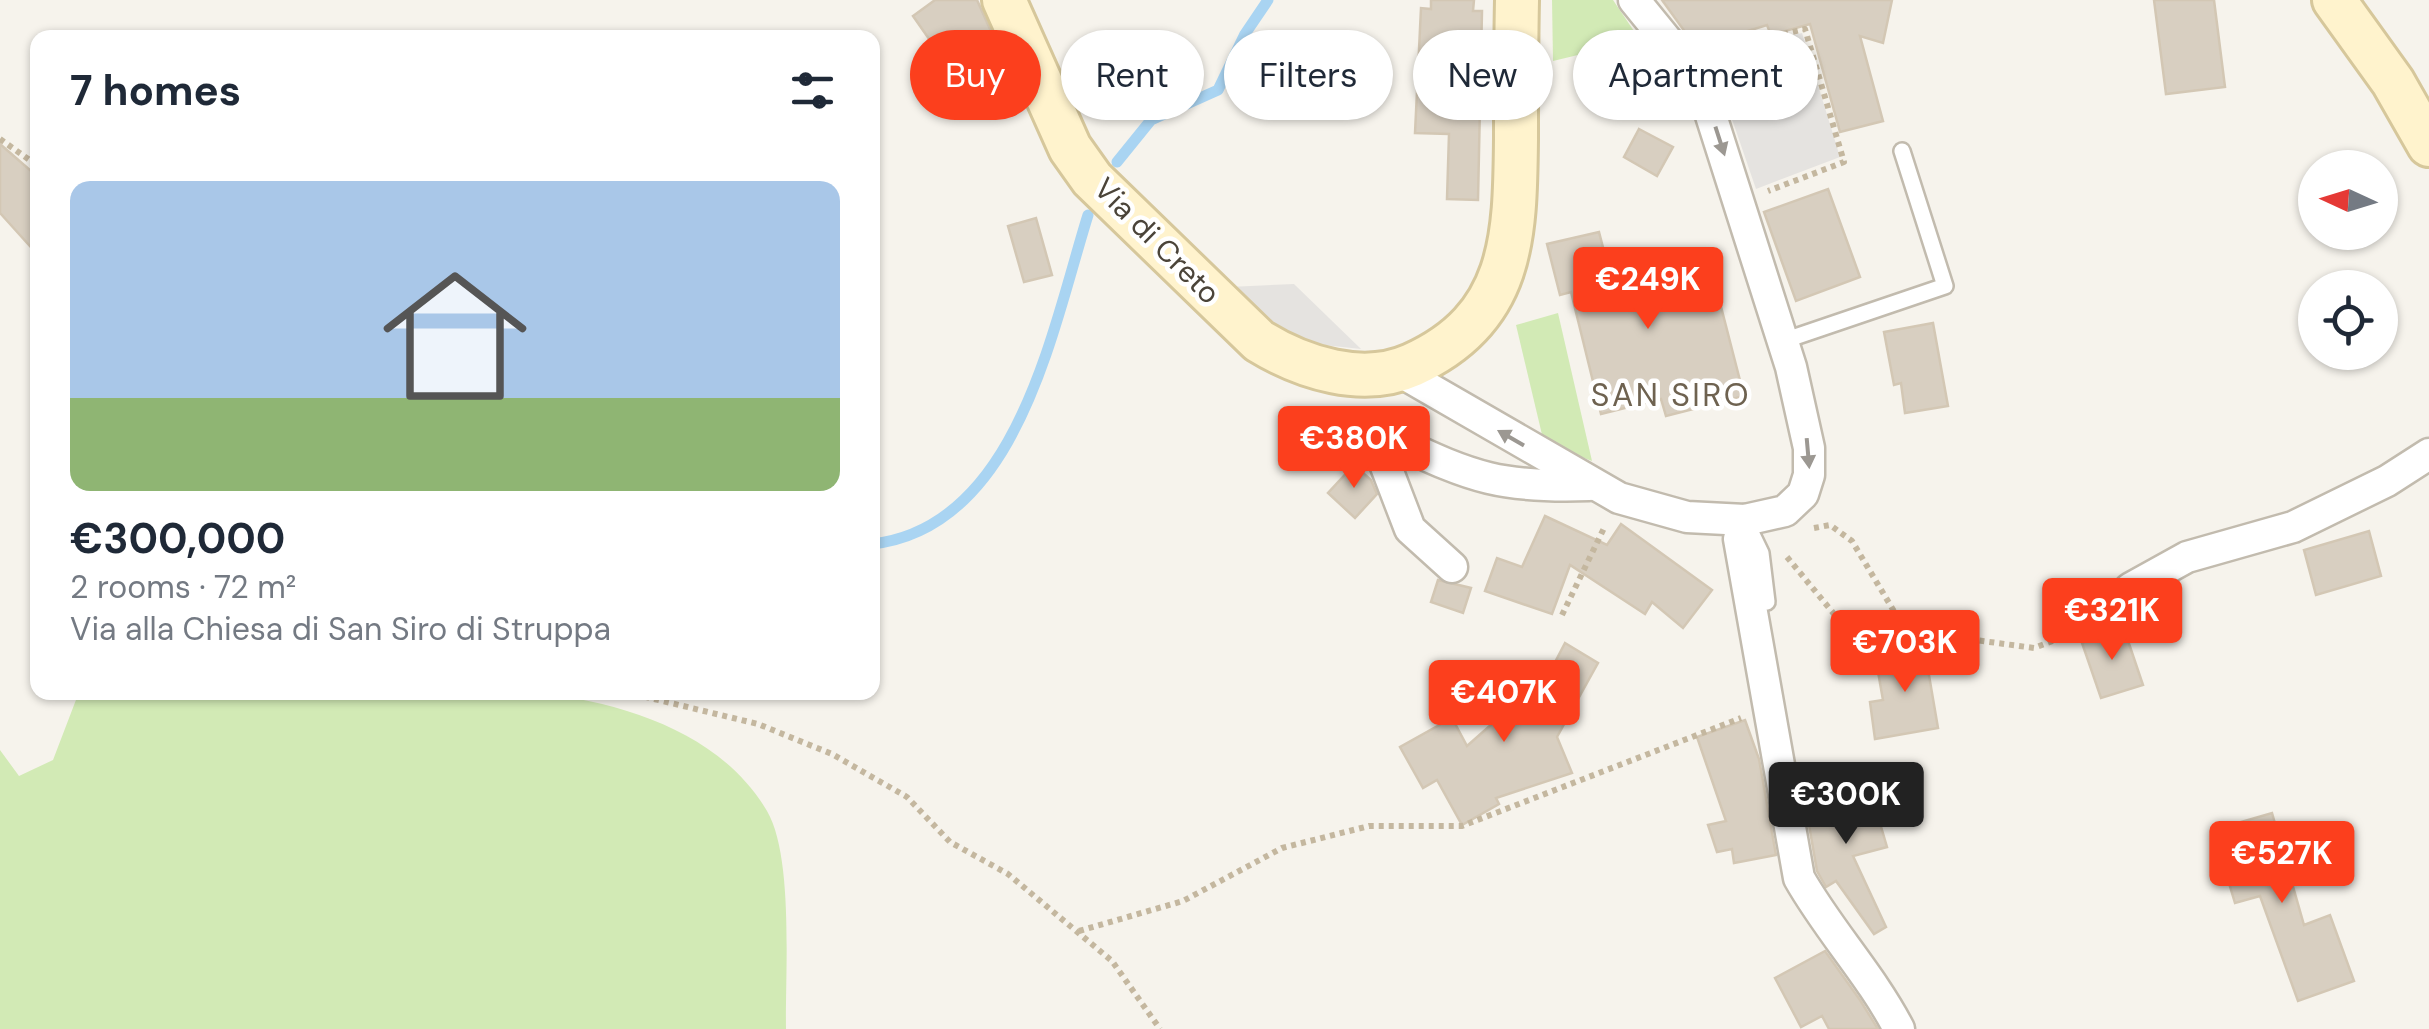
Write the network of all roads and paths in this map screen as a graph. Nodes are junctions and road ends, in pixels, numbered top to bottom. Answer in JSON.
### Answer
{"nodes":[{"id":1,"x":1004,"y":0,"type":"edge"},
{"id":2,"x":1516,"y":0,"type":"edge"},
{"id":3,"x":1634,"y":0,"type":"edge"},
{"id":4,"x":2334,"y":0,"type":"edge"},
{"id":5,"x":1660,"y":30,"type":"edge"},
{"id":6,"x":1818,"y":73,"type":"edge"},
{"id":7,"x":1713,"y":120,"type":"edge"},
{"id":8,"x":0,"y":139,"type":"edge"},
{"id":9,"x":2429,"y":145,"type":"edge"},
{"id":10,"x":1902,"y":151,"type":"dead end"},
{"id":11,"x":30,"y":160,"type":"edge"},
{"id":12,"x":1739,"y":202,"type":"junction"},
{"id":13,"x":1782,"y":341,"type":"junction"},
{"id":14,"x":1400,"y":371,"type":"junction"},
{"id":15,"x":2429,"y":454,"type":"edge"},
{"id":16,"x":1590,"y":485,"type":"junction"},
{"id":17,"x":1619,"y":498,"type":"junction"},
{"id":18,"x":1745,"y":520,"type":"junction"},
{"id":19,"x":1799,"y":534,"type":"dead end"},
{"id":20,"x":1452,"y":567,"type":"dead end"},
{"id":21,"x":1767,"y":602,"type":"dead end"},
{"id":22,"x":1562,"y":615,"type":"dead end"},
{"id":23,"x":2105,"y":615,"type":"joint"},
{"id":24,"x":1877,"y":666,"type":"dead end"},
{"id":25,"x":659,"y":700,"type":"edge"},
{"id":26,"x":1744,"y":709,"type":"dead end"},
{"id":27,"x":1078,"y":931,"type":"junction"},
{"id":28,"x":1160,"y":1029,"type":"edge"},
{"id":29,"x":1899,"y":1029,"type":"edge"}],
"edges":[{"from":1,"to":14,"type":"main road","name":"Via di Creto"},
{"from":2,"to":14,"type":"main road","name":"Via di Creto"},
{"from":3,"to":5,"type":"street"},
{"from":4,"to":9,"type":"main road"},
{"from":6,"to":12,"type":"path"},
{"from":7,"to":12,"type":"street","one_way":true},
{"from":8,"to":11,"type":"path"},
{"from":10,"to":13,"type":"lane"},
{"from":12,"to":13,"type":"street"},
{"from":13,"to":18,"type":"street","one_way":true},
{"from":16,"to":14,"type":"street","one_way":true},
{"from":15,"to":23,"type":"street"},
{"from":16,"to":17,"type":"street"},
{"from":16,"to":20,"type":"street"},
{"from":17,"to":18,"type":"street"},
{"from":17,"to":22,"type":"path"},
{"from":18,"to":21,"type":"lane"},
{"from":18,"to":24,"type":"path"},
{"from":18,"to":29,"type":"street"},
{"from":19,"to":23,"type":"path"},
{"from":25,"to":27,"type":"path"},
{"from":26,"to":27,"type":"path"},
{"from":27,"to":28,"type":"path"}]}
